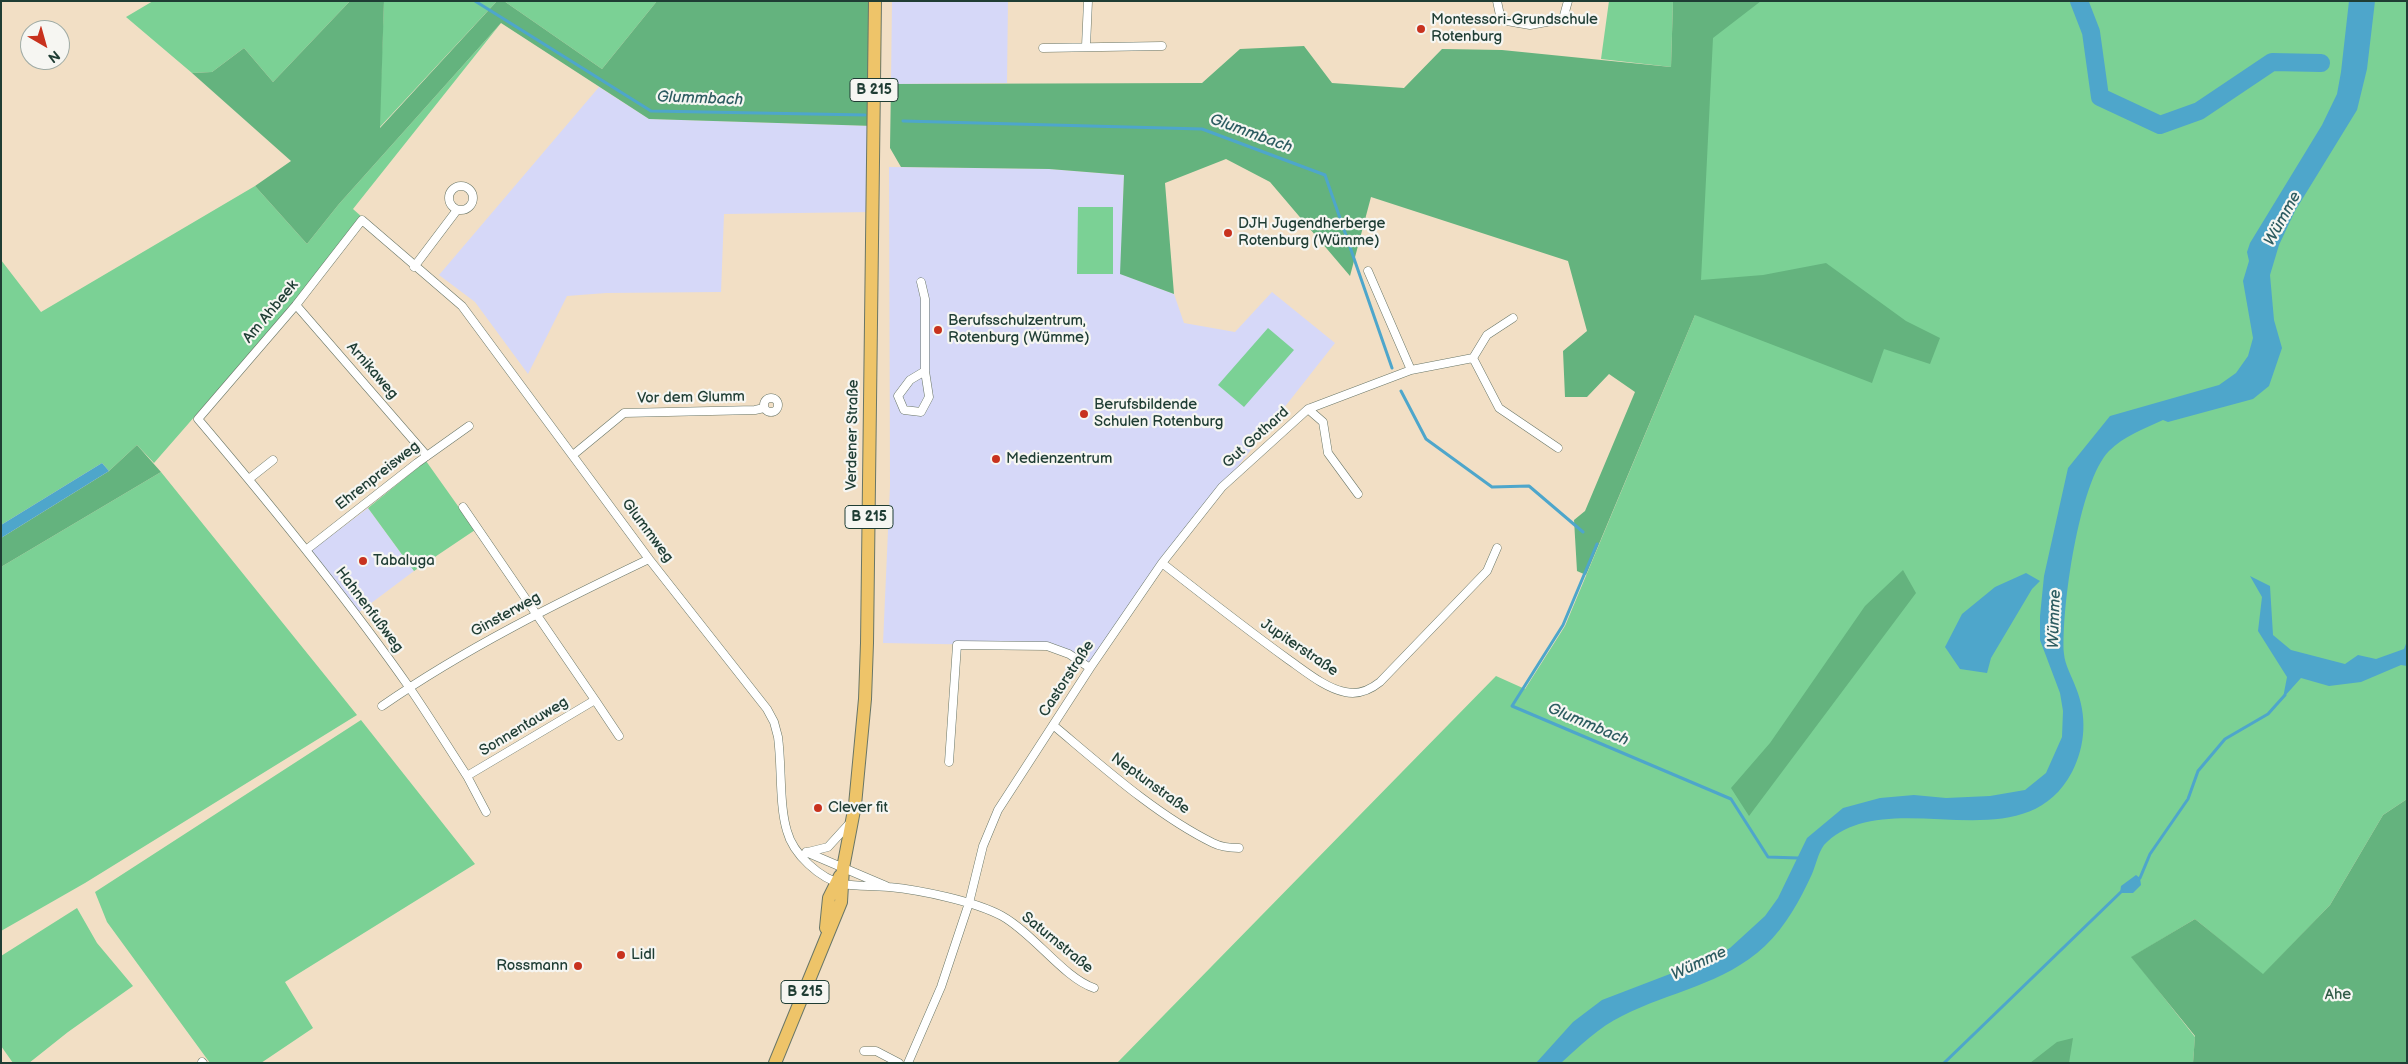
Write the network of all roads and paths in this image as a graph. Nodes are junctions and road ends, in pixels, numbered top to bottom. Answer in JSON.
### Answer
{"nodes":[{"id":1,"x":875,"y":1,"type":"edge"},
{"id":2,"x":1088,"y":1,"type":"edge"},
{"id":3,"x":1496,"y":1,"type":"edge"},
{"id":4,"x":1568,"y":1,"type":"edge"},
{"id":5,"x":1086,"y":46,"type":"junction"},
{"id":6,"x":1162,"y":46,"type":"dead end"},
{"id":7,"x":1043,"y":48,"type":"dead end"},
{"id":8,"x":457,"y":210,"type":"dead end"},
{"id":9,"x":362,"y":220,"type":"joint"},
{"id":10,"x":414,"y":266,"type":"junction"},
{"id":11,"x":1368,"y":272,"type":"dead end"},
{"id":12,"x":921,"y":282,"type":"dead end"},
{"id":13,"x":296,"y":305,"type":"junction"},
{"id":14,"x":1513,"y":318,"type":"dead end"},
{"id":15,"x":1473,"y":358,"type":"junction"},
{"id":16,"x":1411,"y":370,"type":"junction"},
{"id":17,"x":925,"y":371,"type":"junction"},
{"id":18,"x":764,"y":408,"type":"dead end"},
{"id":19,"x":1308,"y":409,"type":"junction"},
{"id":20,"x":198,"y":419,"type":"joint"},
{"id":21,"x":469,"y":426,"type":"dead end"},
{"id":22,"x":1558,"y":448,"type":"dead end"},
{"id":23,"x":573,"y":455,"type":"junction"},
{"id":24,"x":427,"y":456,"type":"junction"},
{"id":25,"x":273,"y":460,"type":"dead end"},
{"id":26,"x":249,"y":479,"type":"junction"},
{"id":27,"x":1222,"y":488,"type":"joint"},
{"id":28,"x":1358,"y":494,"type":"dead end"},
{"id":29,"x":463,"y":507,"type":"dead end"},
{"id":30,"x":1497,"y":548,"type":"dead end"},
{"id":31,"x":306,"y":550,"type":"junction"},
{"id":32,"x":650,"y":559,"type":"junction"},
{"id":33,"x":1162,"y":563,"type":"junction"},
{"id":34,"x":534,"y":614,"type":"junction"},
{"id":35,"x":1090,"y":668,"type":"junction"},
{"id":36,"x":409,"y":687,"type":"junction"},
{"id":37,"x":595,"y":700,"type":"junction"},
{"id":38,"x":382,"y":706,"type":"dead end"},
{"id":39,"x":1053,"y":725,"type":"junction"},
{"id":40,"x":619,"y":736,"type":"dead end"},
{"id":41,"x":950,"y":762,"type":"dead end"},
{"id":42,"x":467,"y":776,"type":"junction"},
{"id":43,"x":486,"y":812,"type":"dead end"},
{"id":44,"x":853,"y":818,"type":"junction"},
{"id":45,"x":793,"y":844,"type":"junction"},
{"id":46,"x":1239,"y":848,"type":"dead end"},
{"id":47,"x":806,"y":852,"type":"junction"},
{"id":48,"x":843,"y":868,"type":"junction"},
{"id":49,"x":840,"y":883,"type":"junction"},
{"id":50,"x":888,"y":886,"type":"junction"},
{"id":51,"x":970,"y":903,"type":"junction"},
{"id":52,"x":1094,"y":988,"type":"dead end"},
{"id":53,"x":782,"y":1043,"type":"junction"},
{"id":54,"x":864,"y":1051,"type":"dead end"},
{"id":55,"x":769,"y":1063,"type":"edge"},
{"id":56,"x":775,"y":1063,"type":"edge"},
{"id":57,"x":899,"y":1063,"type":"edge"},
{"id":58,"x":908,"y":1063,"type":"edge"}],
"edges":[{"from":1,"to":44,"type":"main road","name":"Verdener Straße","number":"B 215"},
{"from":2,"to":5,"type":"street"},
{"from":3,"to":4,"type":"street"},
{"from":5,"to":6,"type":"street"},
{"from":5,"to":7,"type":"street"},
{"from":8,"to":10,"type":"street"},
{"from":9,"to":10,"type":"street","name":"Glummweg"},
{"from":9,"to":13,"type":"street","name":"Am Ahbeek"},
{"from":10,"to":23,"type":"street","name":"Glummweg"},
{"from":11,"to":16,"type":"street"},
{"from":12,"to":17,"type":"street"},
{"from":13,"to":20,"type":"street","name":"Am Ahbeek"},
{"from":13,"to":24,"type":"street","name":"Arnikaweg"},
{"from":14,"to":15,"type":"street"},
{"from":15,"to":16,"type":"street","name":"Gut Gothard"},
{"from":15,"to":22,"type":"street"},
{"from":16,"to":19,"type":"street","name":"Gut Gothard"},
{"from":17,"to":17,"type":"street"},
{"from":18,"to":23,"type":"street","name":"Vor dem Glumm"},
{"from":19,"to":27,"type":"street","name":"Gut Gothard"},
{"from":19,"to":28,"type":"street","name":"Gut Gothard"},
{"from":20,"to":26,"type":"street","name":"Hahnenfußweg"},
{"from":21,"to":24,"type":"street","name":"Ehrenpreisweg"},
{"from":23,"to":32,"type":"street","name":"Glummweg"},
{"from":24,"to":31,"type":"street","name":"Ehrenpreisweg"},
{"from":25,"to":26,"type":"street"},
{"from":26,"to":31,"type":"street","name":"Hahnenfußweg"},
{"from":27,"to":33,"type":"street","name":"Castorstraße"},
{"from":29,"to":34,"type":"street"},
{"from":30,"to":33,"type":"street","name":"Jupiterstraße"},
{"from":31,"to":36,"type":"street","name":"Hahnenfußweg"},
{"from":32,"to":34,"type":"street","name":"Ginsterweg"},
{"from":32,"to":45,"type":"street","name":"Glummweg"},
{"from":33,"to":35,"type":"street","name":"Castorstraße"},
{"from":34,"to":36,"type":"street","name":"Ginsterweg"},
{"from":34,"to":37,"type":"street"},
{"from":35,"to":39,"type":"street","name":"Castorstraße"},
{"from":35,"to":41,"type":"street"},
{"from":36,"to":38,"type":"street","name":"Ginsterweg"},
{"from":36,"to":42,"type":"street"},
{"from":37,"to":40,"type":"street"},
{"from":37,"to":42,"type":"street","name":"Sonnentauweg"},
{"from":39,"to":46,"type":"street","name":"Neptunstraße"},
{"from":39,"to":51,"type":"street","name":"Castorstraße"},
{"from":42,"to":43,"type":"street"},
{"from":44,"to":47,"type":"street"},
{"from":44,"to":48,"type":"main road","name":"Verdener Straße","number":"B 215"},
{"from":45,"to":47,"type":"street"},
{"from":45,"to":49,"type":"street","name":"Glummweg"},
{"from":47,"to":48,"type":"street"},
{"from":48,"to":49,"type":"main road","name":"Verdener Straße","number":"B 215"},
{"from":48,"to":50,"type":"street","name":"Saturnstraße"},
{"from":49,"to":50,"type":"street","name":"Saturnstraße"},
{"from":49,"to":53,"type":"main road","name":"Verdener Straße","number":"B 215"},
{"from":50,"to":51,"type":"street","name":"Saturnstraße"},
{"from":51,"to":52,"type":"street","name":"Saturnstraße"},
{"from":51,"to":58,"type":"street","name":"Castorstraße"},
{"from":53,"to":55,"type":"main road","name":"Verdener Straße","number":"B 215"},
{"from":53,"to":56,"type":"main road","name":"Verdener Straße","number":"B 215"},
{"from":54,"to":57,"type":"street"}]}
